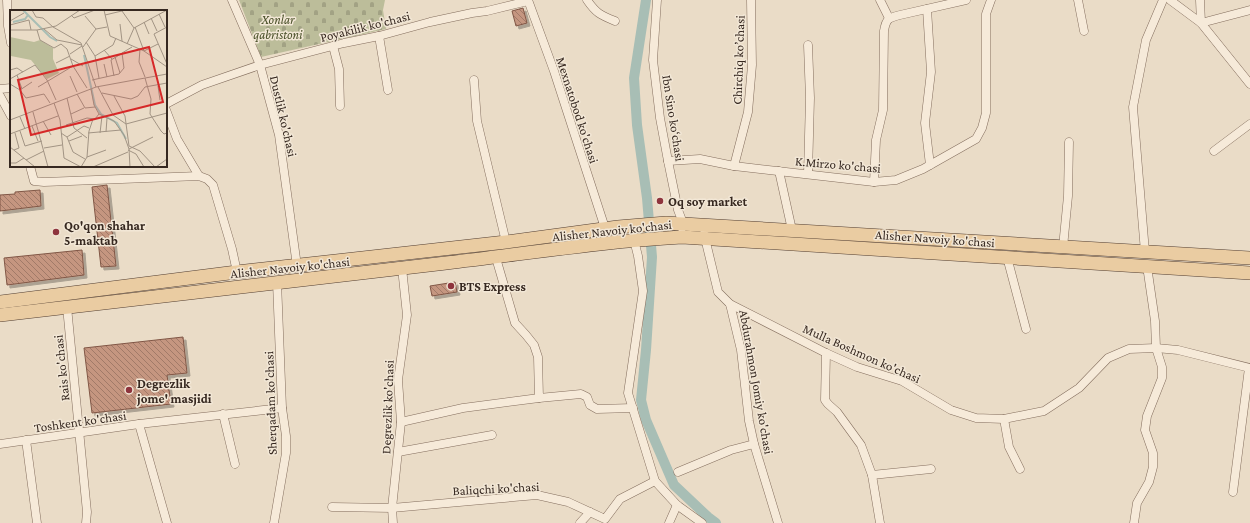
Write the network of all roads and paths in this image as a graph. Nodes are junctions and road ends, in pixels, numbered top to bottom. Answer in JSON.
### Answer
{"nodes":[{"id":1,"x":7,"y":0,"type":"edge"},
{"id":2,"x":232,"y":0,"type":"edge"},
{"id":3,"x":587,"y":0,"type":"edge"},
{"id":4,"x":657,"y":0,"type":"edge"},
{"id":5,"x":751,"y":0,"type":"edge"},
{"id":6,"x":880,"y":0,"type":"edge"},
{"id":7,"x":966,"y":0,"type":"edge"},
{"id":8,"x":991,"y":0,"type":"edge"},
{"id":9,"x":1078,"y":0,"type":"edge"},
{"id":10,"x":1163,"y":0,"type":"edge"},
{"id":11,"x":1170,"y":0,"type":"edge"},
{"id":12,"x":1200,"y":0,"type":"edge"},
{"id":13,"x":528,"y":1,"type":"edge"},
{"id":14,"x":927,"y":9,"type":"junction"},
{"id":15,"x":1250,"y":10,"type":"edge"},
{"id":16,"x":889,"y":18,"type":"junction"},
{"id":17,"x":615,"y":21,"type":"dead end"},
{"id":18,"x":1201,"y":23,"type":"junction"},
{"id":19,"x":1084,"y":31,"type":"dead end"},
{"id":20,"x":379,"y":36,"type":"junction"},
{"id":21,"x":10,"y":37,"type":"edge"},
{"id":22,"x":808,"y":44,"type":"dead end"},
{"id":23,"x":333,"y":46,"type":"junction"},
{"id":24,"x":260,"y":65,"type":"junction"},
{"id":25,"x":474,"y":80,"type":"dead end"},
{"id":26,"x":1250,"y":84,"type":"edge"},
{"id":27,"x":10,"y":88,"type":"edge"},
{"id":28,"x":0,"y":89,"type":"edge"},
{"id":29,"x":388,"y":90,"type":"dead end"},
{"id":30,"x":0,"y":96,"type":"edge"},
{"id":31,"x":167,"y":103,"type":"edge"},
{"id":32,"x":340,"y":106,"type":"dead end"},
{"id":33,"x":167,"y":113,"type":"edge"},
{"id":34,"x":10,"y":114,"type":"edge"},
{"id":35,"x":1250,"y":124,"type":"edge"},
{"id":36,"x":1069,"y":142,"type":"dead end"},
{"id":37,"x":1214,"y":152,"type":"dead end"},
{"id":38,"x":668,"y":161,"type":"junction"},
{"id":39,"x":734,"y":166,"type":"junction"},
{"id":40,"x":930,"y":166,"type":"junction"},
{"id":41,"x":30,"y":167,"type":"edge"},
{"id":42,"x":778,"y":171,"type":"junction"},
{"id":43,"x":808,"y":174,"type":"junction"},
{"id":44,"x":198,"y":176,"type":"junction"},
{"id":45,"x":874,"y":182,"type":"junction"},
{"id":46,"x":683,"y":223,"type":"junction"},
{"id":47,"x":704,"y":225,"type":"junction"},
{"id":48,"x":605,"y":228,"type":"junction"},
{"id":49,"x":792,"y":230,"type":"junction"},
{"id":50,"x":682,"y":238,"type":"junction"},
{"id":51,"x":704,"y":238,"type":"junction"},
{"id":52,"x":636,"y":240,"type":"junction"},
{"id":53,"x":506,"y":242,"type":"junction"},
{"id":54,"x":1063,"y":246,"type":"junction"},
{"id":55,"x":1145,"y":252,"type":"junction"},
{"id":56,"x":1008,"y":257,"type":"junction"},
{"id":57,"x":496,"y":258,"type":"junction"},
{"id":58,"x":1250,"y":258,"type":"edge"},
{"id":59,"x":297,"y":266,"type":"junction"},
{"id":60,"x":1147,"y":266,"type":"junction"},
{"id":61,"x":402,"y":268,"type":"junction"},
{"id":62,"x":237,"y":272,"type":"junction"},
{"id":63,"x":1250,"y":273,"type":"edge"},
{"id":64,"x":278,"y":282,"type":"junction"},
{"id":65,"x":0,"y":302,"type":"edge"},
{"id":66,"x":730,"y":304,"type":"junction"},
{"id":67,"x":67,"y":306,"type":"junction"},
{"id":68,"x":0,"y":315,"type":"edge"},
{"id":69,"x":1026,"y":329,"type":"dead end"},
{"id":70,"x":1156,"y":348,"type":"junction"},
{"id":71,"x":826,"y":353,"type":"junction"},
{"id":72,"x":1249,"y":368,"type":"edge"},
{"id":73,"x":540,"y":398,"type":"junction"},
{"id":74,"x":282,"y":408,"type":"junction"},
{"id":75,"x":633,"y":408,"type":"junction"},
{"id":76,"x":223,"y":414,"type":"junction"},
{"id":77,"x":1004,"y":419,"type":"junction"},
{"id":78,"x":401,"y":422,"type":"junction"},
{"id":79,"x":139,"y":424,"type":"junction"},
{"id":80,"x":79,"y":432,"type":"junction"},
{"id":81,"x":492,"y":435,"type":"dead end"},
{"id":82,"x":26,"y":440,"type":"junction"},
{"id":83,"x":0,"y":444,"type":"edge"},
{"id":84,"x":754,"y":444,"type":"junction"},
{"id":85,"x":398,"y":452,"type":"junction"},
{"id":86,"x":235,"y":464,"type":"dead end"},
{"id":87,"x":931,"y":469,"type":"dead end"},
{"id":88,"x":1020,"y":469,"type":"dead end"},
{"id":89,"x":678,"y":472,"type":"dead end"},
{"id":90,"x":872,"y":475,"type":"junction"},
{"id":91,"x":655,"y":481,"type":"junction"},
{"id":92,"x":1232,"y":492,"type":"dead end"},
{"id":93,"x":677,"y":505,"type":"junction"},
{"id":94,"x":332,"y":508,"type":"dead end"},
{"id":95,"x":392,"y":508,"type":"junction"},
{"id":96,"x":590,"y":512,"type":"junction"},
{"id":97,"x":605,"y":521,"type":"edge"},
{"id":98,"x":37,"y":523,"type":"edge"},
{"id":99,"x":86,"y":523,"type":"edge"},
{"id":100,"x":167,"y":523,"type":"edge"},
{"id":101,"x":274,"y":523,"type":"edge"},
{"id":102,"x":393,"y":523,"type":"edge"},
{"id":103,"x":580,"y":523,"type":"edge"},
{"id":104,"x":669,"y":523,"type":"edge"},
{"id":105,"x":702,"y":523,"type":"edge"},
{"id":106,"x":778,"y":523,"type":"edge"},
{"id":107,"x":880,"y":523,"type":"edge"},
{"id":108,"x":1134,"y":523,"type":"edge"}],
"edges":[{"from":1,"to":21,"type":"street"},
{"from":2,"to":24,"type":"street","name":"Dustlik ko'chasi"},
{"from":3,"to":17,"type":"street"},
{"from":4,"to":38,"type":"street","name":"Ibn Sino ko‘chasi"},
{"from":5,"to":39,"type":"street","name":"Chirchiq ko’chasi"},
{"from":6,"to":16,"type":"street"},
{"from":7,"to":14,"type":"street"},
{"from":8,"to":40,"type":"street","name":"K.Mirzo ko'chasi"},
{"from":9,"to":19,"type":"street"},
{"from":10,"to":55,"type":"street"},
{"from":11,"to":18,"type":"street"},
{"from":12,"to":18,"type":"street"},
{"from":13,"to":20,"type":"street","name":"Poyakilik ko'chasi"},
{"from":13,"to":48,"type":"street","name":"Mexnatobod ko'chasi"},
{"from":14,"to":16,"type":"street"},
{"from":14,"to":40,"type":"street"},
{"from":15,"to":18,"type":"street"},
{"from":16,"to":45,"type":"street"},
{"from":18,"to":26,"type":"street"},
{"from":20,"to":23,"type":"street","name":"Poyakilik ko'chasi"},
{"from":20,"to":29,"type":"street"},
{"from":22,"to":43,"type":"street"},
{"from":23,"to":24,"type":"street","name":"Poyakilik ko'chasi"},
{"from":23,"to":32,"type":"street"},
{"from":24,"to":31,"type":"street","name":"Poyakilik ko'chasi"},
{"from":24,"to":59,"type":"street","name":"Dustlik ko'chasi"},
{"from":25,"to":53,"type":"street"},
{"from":27,"to":28,"type":"street"},
{"from":30,"to":34,"type":"street"},
{"from":33,"to":44,"type":"street"},
{"from":35,"to":37,"type":"street"},
{"from":36,"to":54,"type":"street"},
{"from":38,"to":39,"type":"street","name":"K.Mirzo ko'chasi"},
{"from":38,"to":46,"type":"street","name":"Ibn Sino ko‘chasi"},
{"from":39,"to":42,"type":"street","name":"K.Mirzo ko'chasi"},
{"from":40,"to":45,"type":"street","name":"K.Mirzo ko'chasi"},
{"from":41,"to":44,"type":"street"},
{"from":42,"to":43,"type":"street","name":"K.Mirzo ko'chasi"},
{"from":42,"to":49,"type":"street"},
{"from":43,"to":45,"type":"street","name":"K.Mirzo ko'chasi"},
{"from":44,"to":62,"type":"street"},
{"from":46,"to":47,"type":"main road","name":"Alisher Navoiy ko'chasi"},
{"from":46,"to":48,"type":"main road","name":"Alisher Navoiy ko'chasi"},
{"from":46,"to":50,"type":"street","name":"Ibn Sino ko‘chasi"},
{"from":47,"to":49,"type":"main road","name":"Alisher Navoiy ko'chasi"},
{"from":47,"to":51,"type":"street","name":"Abdurahmon Jomiy ko'chasi"},
{"from":48,"to":53,"type":"main road","name":"Alisher Navoiy ko'chasi"},
{"from":49,"to":54,"type":"main road","name":"Alisher Navoiy ko'chasi"},
{"from":50,"to":51,"type":"main road","name":"Alisher Navoiy ko'chasi"},
{"from":50,"to":52,"type":"main road","name":"Alisher Navoiy ko'chasi"},
{"from":51,"to":56,"type":"main road","name":"Alisher Navoiy ko'chasi"},
{"from":51,"to":66,"type":"street","name":"Abdurahmon Jomiy ko'chasi"},
{"from":52,"to":57,"type":"main road","name":"Alisher Navoiy ko'chasi"},
{"from":52,"to":75,"type":"street"},
{"from":53,"to":59,"type":"main road","name":"Alisher Navoiy ko'chasi"},
{"from":54,"to":55,"type":"main road","name":"Alisher Navoiy ko'chasi"},
{"from":55,"to":58,"type":"main road","name":"Alisher Navoiy ko'chasi"},
{"from":56,"to":60,"type":"main road","name":"Alisher Navoiy ko'chasi"},
{"from":56,"to":69,"type":"street"},
{"from":57,"to":61,"type":"main road","name":"Alisher Navoiy ko'chasi"},
{"from":57,"to":73,"type":"street"},
{"from":59,"to":62,"type":"main road","name":"Alisher Navoiy ko'chasi"},
{"from":60,"to":63,"type":"main road","name":"Alisher Navoiy ko'chasi"},
{"from":60,"to":70,"type":"street"},
{"from":61,"to":64,"type":"main road","name":"Alisher Navoiy ko'chasi"},
{"from":61,"to":78,"type":"street","name":"Degrezlik ko'chasi"},
{"from":62,"to":65,"type":"main road","name":"Alisher Navoiy ko'chasi"},
{"from":64,"to":67,"type":"main road","name":"Alisher Navoiy ko'chasi"},
{"from":64,"to":74,"type":"street","name":"Sherqadam ko'chasi"},
{"from":66,"to":71,"type":"street","name":"Mulla Boshmon ko'chasi"},
{"from":66,"to":84,"type":"street","name":"Abdurahmon Jomiy ko'chasi"},
{"from":67,"to":68,"type":"main road","name":"Alisher Navoiy ko'chasi"},
{"from":67,"to":80,"type":"street","name":"Rais ko'chasi"},
{"from":70,"to":72,"type":"street","name":"Mulla Boshmon ko'chasi"},
{"from":70,"to":77,"type":"street","name":"Mulla Boshmon ko'chasi"},
{"from":70,"to":108,"type":"street"},
{"from":71,"to":77,"type":"street","name":"Mulla Boshmon ko'chasi"},
{"from":71,"to":90,"type":"street"},
{"from":72,"to":92,"type":"street"},
{"from":73,"to":75,"type":"street"},
{"from":73,"to":78,"type":"street"},
{"from":74,"to":76,"type":"street","name":"Toshkent ko'chasi"},
{"from":74,"to":101,"type":"street","name":"Sherqadam ko'chasi"},
{"from":75,"to":91,"type":"street"},
{"from":76,"to":79,"type":"street","name":"Toshkent ko'chasi"},
{"from":76,"to":86,"type":"street"},
{"from":77,"to":88,"type":"street"},
{"from":78,"to":85,"type":"street","name":"Degrezlik ko'chasi"},
{"from":79,"to":80,"type":"street","name":"Toshkent ko'chasi"},
{"from":79,"to":100,"type":"street"},
{"from":80,"to":82,"type":"street","name":"Toshkent ko'chasi"},
{"from":80,"to":99,"type":"street","name":"Rais ko'chasi"},
{"from":81,"to":85,"type":"street"},
{"from":82,"to":83,"type":"street","name":"Toshkent ko'chasi"},
{"from":82,"to":98,"type":"street"},
{"from":84,"to":89,"type":"street"},
{"from":84,"to":106,"type":"street","name":"Abdurahmon Jomiy ko'chasi"},
{"from":85,"to":95,"type":"street","name":"Degrezlik ko'chasi"},
{"from":87,"to":90,"type":"street"},
{"from":90,"to":107,"type":"street"},
{"from":91,"to":93,"type":"street"},
{"from":91,"to":97,"type":"street","name":"Baliqchi ko'chasi"},
{"from":93,"to":104,"type":"street"},
{"from":93,"to":105,"type":"street"},
{"from":94,"to":95,"type":"street","name":"Baliqchi ko'chasi"},
{"from":95,"to":96,"type":"street","name":"Baliqchi ko'chasi"},
{"from":95,"to":102,"type":"street","name":"Degrezlik ko'chasi"},
{"from":96,"to":97,"type":"street","name":"Baliqchi ko'chasi"},
{"from":96,"to":103,"type":"street"}]}
